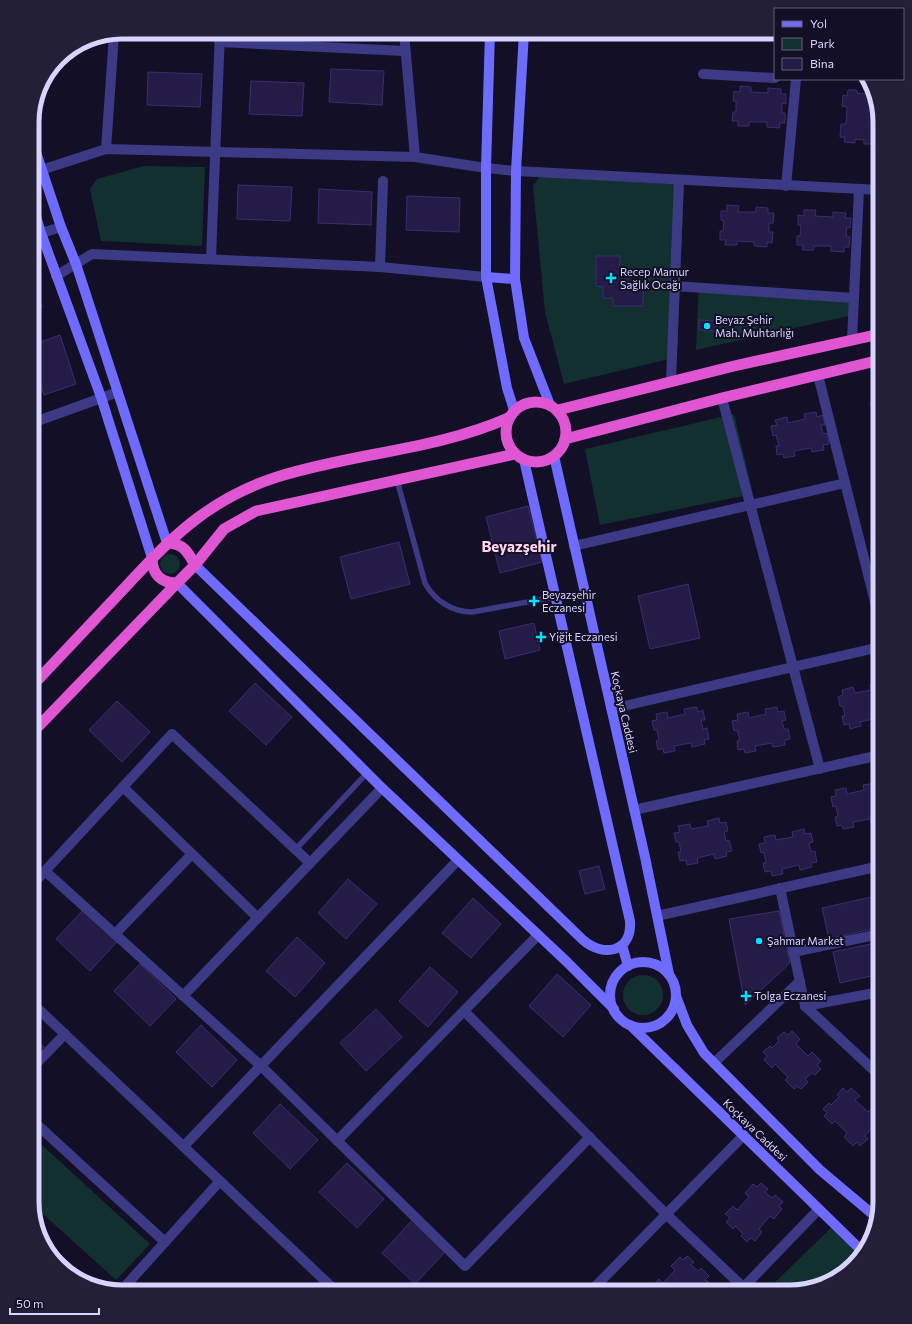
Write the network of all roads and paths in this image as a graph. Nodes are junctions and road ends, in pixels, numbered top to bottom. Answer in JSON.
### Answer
{"nodes":[{"id":1,"x":220,"y":39,"type":"edge"},
{"id":2,"x":247,"y":39,"type":"edge"},
{"id":3,"x":405,"y":39,"type":"edge"},
{"id":4,"x":490,"y":39,"type":"edge"},
{"id":5,"x":524,"y":39,"type":"edge"},
{"id":6,"x":114,"y":40,"type":"edge"},
{"id":7,"x":406,"y":51,"type":"junction"},
{"id":8,"x":703,"y":74,"type":"dead end"},
{"id":9,"x":774,"y":78,"type":"edge"},
{"id":10,"x":796,"y":80,"type":"edge"},
{"id":11,"x":106,"y":149,"type":"junction"},
{"id":12,"x":215,"y":152,"type":"junction"},
{"id":13,"x":415,"y":157,"type":"junction"},
{"id":14,"x":486,"y":168,"type":"junction"},
{"id":15,"x":39,"y":171,"type":"edge"},
{"id":16,"x":516,"y":171,"type":"junction"},
{"id":17,"x":39,"y":177,"type":"edge"},
{"id":18,"x":678,"y":180,"type":"junction"},
{"id":19,"x":383,"y":181,"type":"dead end"},
{"id":20,"x":786,"y":186,"type":"junction"},
{"id":21,"x":859,"y":189,"type":"junction"},
{"id":22,"x":873,"y":190,"type":"edge"},
{"id":23,"x":61,"y":227,"type":"junction"},
{"id":24,"x":39,"y":234,"type":"edge"},
{"id":25,"x":39,"y":241,"type":"edge"},
{"id":26,"x":211,"y":258,"type":"junction"},
{"id":27,"x":76,"y":264,"type":"junction"},
{"id":28,"x":380,"y":267,"type":"junction"},
{"id":29,"x":56,"y":276,"type":"junction"},
{"id":30,"x":486,"y":277,"type":"junction"},
{"id":31,"x":515,"y":279,"type":"junction"},
{"id":32,"x":674,"y":286,"type":"junction"},
{"id":33,"x":854,"y":298,"type":"junction"},
{"id":34,"x":873,"y":336,"type":"edge"},
{"id":35,"x":852,"y":340,"type":"junction"},
{"id":36,"x":873,"y":362,"type":"edge"},
{"id":37,"x":818,"y":375,"type":"junction"},
{"id":38,"x":671,"y":382,"type":"junction"},
{"id":39,"x":118,"y":392,"type":"junction"},
{"id":40,"x":101,"y":398,"type":"junction"},
{"id":41,"x":722,"y":398,"type":"junction"},
{"id":42,"x":554,"y":408,"type":"junction"},
{"id":43,"x":511,"y":414,"type":"junction"},
{"id":44,"x":39,"y":420,"type":"edge"},
{"id":45,"x":565,"y":439,"type":"junction"},
{"id":46,"x":554,"y":456,"type":"junction"},
{"id":47,"x":519,"y":457,"type":"junction"},
{"id":48,"x":397,"y":479,"type":"junction"},
{"id":49,"x":845,"y":483,"type":"junction"},
{"id":50,"x":750,"y":505,"type":"junction"},
{"id":51,"x":167,"y":542,"type":"junction"},
{"id":52,"x":574,"y":546,"type":"junction"},
{"id":53,"x":152,"y":558,"type":"junction"},
{"id":54,"x":195,"y":565,"type":"junction"},
{"id":55,"x":177,"y":583,"type":"junction"},
{"id":56,"x":873,"y":594,"type":"edge"},
{"id":57,"x":555,"y":597,"type":"junction"},
{"id":58,"x":873,"y":649,"type":"edge"},
{"id":59,"x":793,"y":667,"type":"junction"},
{"id":60,"x":39,"y":679,"type":"edge"},
{"id":61,"x":611,"y":709,"type":"junction"},
{"id":62,"x":39,"y":726,"type":"edge"},
{"id":63,"x":873,"y":757,"type":"edge"},
{"id":64,"x":820,"y":769,"type":"junction"},
{"id":65,"x":367,"y":773,"type":"junction"},
{"id":66,"x":123,"y":787,"type":"junction"},
{"id":67,"x":382,"y":788,"type":"junction"},
{"id":68,"x":634,"y":810,"type":"junction"},
{"id":69,"x":295,"y":850,"type":"junction"},
{"id":70,"x":192,"y":854,"type":"junction"},
{"id":71,"x":458,"y":860,"type":"junction"},
{"id":72,"x":310,"y":864,"type":"junction"},
{"id":73,"x":873,"y":868,"type":"edge"},
{"id":74,"x":46,"y":870,"type":"junction"},
{"id":75,"x":39,"y":878,"type":"edge"},
{"id":76,"x":780,"y":888,"type":"junction"},
{"id":77,"x":657,"y":916,"type":"junction"},
{"id":78,"x":258,"y":918,"type":"junction"},
{"id":79,"x":115,"y":934,"type":"junction"},
{"id":80,"x":538,"y":935,"type":"junction"},
{"id":81,"x":873,"y":935,"type":"edge"},
{"id":82,"x":622,"y":945,"type":"junction"},
{"id":83,"x":794,"y":952,"type":"junction"},
{"id":84,"x":628,"y":966,"type":"junction"},
{"id":85,"x":669,"y":974,"type":"junction"},
{"id":86,"x":800,"y":981,"type":"junction"},
{"id":87,"x":873,"y":993,"type":"edge"},
{"id":88,"x":183,"y":996,"type":"junction"},
{"id":89,"x":676,"y":996,"type":"junction"},
{"id":90,"x":805,"y":1006,"type":"junction"},
{"id":91,"x":614,"y":1009,"type":"junction"},
{"id":92,"x":39,"y":1010,"type":"edge"},
{"id":93,"x":464,"y":1011,"type":"junction"},
{"id":94,"x":630,"y":1025,"type":"junction"},
{"id":95,"x":65,"y":1034,"type":"junction"},
{"id":96,"x":39,"y":1061,"type":"edge"},
{"id":97,"x":714,"y":1063,"type":"junction"},
{"id":98,"x":261,"y":1066,"type":"junction"},
{"id":99,"x":873,"y":1069,"type":"edge"},
{"id":100,"x":39,"y":1126,"type":"edge"},
{"id":101,"x":744,"y":1135,"type":"junction"},
{"id":102,"x":590,"y":1137,"type":"junction"},
{"id":103,"x":338,"y":1141,"type":"junction"},
{"id":104,"x":184,"y":1146,"type":"junction"},
{"id":105,"x":220,"y":1181,"type":"junction"},
{"id":106,"x":819,"y":1209,"type":"junction"},
{"id":107,"x":872,"y":1213,"type":"edge"},
{"id":108,"x":666,"y":1214,"type":"junction"},
{"id":109,"x":166,"y":1242,"type":"junction"},
{"id":110,"x":859,"y":1248,"type":"edge"},
{"id":111,"x":126,"y":1285,"type":"edge"},
{"id":112,"x":330,"y":1285,"type":"edge"},
{"id":113,"x":597,"y":1285,"type":"edge"},
{"id":114,"x":736,"y":1285,"type":"edge"},
{"id":115,"x":746,"y":1285,"type":"edge"}],
"edges":[{"from":1,"to":12,"type":"street"},
{"from":2,"to":7,"type":"street"},
{"from":3,"to":7,"type":"street"},
{"from":4,"to":14,"type":"main road"},
{"from":5,"to":16,"type":"main road"},
{"from":6,"to":11,"type":"street"},
{"from":7,"to":13,"type":"street"},
{"from":8,"to":9,"type":"street"},
{"from":10,"to":20,"type":"street"},
{"from":11,"to":12,"type":"street"},
{"from":11,"to":15,"type":"street"},
{"from":12,"to":13,"type":"street"},
{"from":12,"to":26,"type":"street"},
{"from":13,"to":14,"type":"street"},
{"from":14,"to":16,"type":"street"},
{"from":14,"to":30,"type":"main road"},
{"from":16,"to":18,"type":"street"},
{"from":16,"to":31,"type":"main road"},
{"from":17,"to":23,"type":"main road"},
{"from":18,"to":20,"type":"street"},
{"from":18,"to":32,"type":"street"},
{"from":19,"to":28,"type":"street"},
{"from":20,"to":21,"type":"street"},
{"from":21,"to":22,"type":"street"},
{"from":21,"to":33,"type":"street"},
{"from":23,"to":24,"type":"street"},
{"from":23,"to":27,"type":"main road"},
{"from":25,"to":29,"type":"main road"},
{"from":26,"to":27,"type":"street"},
{"from":26,"to":28,"type":"street"},
{"from":27,"to":29,"type":"street"},
{"from":27,"to":39,"type":"main road"},
{"from":28,"to":30,"type":"street"},
{"from":29,"to":40,"type":"main road"},
{"from":30,"to":31,"type":"main road"},
{"from":30,"to":43,"type":"main road"},
{"from":31,"to":42,"type":"main road"},
{"from":32,"to":33,"type":"street"},
{"from":32,"to":38,"type":"street"},
{"from":33,"to":35,"type":"street"},
{"from":34,"to":35,"type":"highway"},
{"from":35,"to":38,"type":"highway"},
{"from":36,"to":37,"type":"highway"},
{"from":37,"to":41,"type":"highway"},
{"from":37,"to":49,"type":"street"},
{"from":38,"to":42,"type":"highway"},
{"from":39,"to":40,"type":"street"},
{"from":39,"to":51,"type":"main road"},
{"from":40,"to":44,"type":"street"},
{"from":40,"to":53,"type":"main road"},
{"from":41,"to":45,"type":"highway"},
{"from":41,"to":50,"type":"street"},
{"from":42,"to":43,"type":"highway"},
{"from":42,"to":45,"type":"highway"},
{"from":43,"to":47,"type":"highway"},
{"from":43,"to":51,"type":"highway"},
{"from":45,"to":46,"type":"highway"},
{"from":46,"to":47,"type":"highway"},
{"from":46,"to":52,"type":"main road","name":"Koçkaya Caddesi"},
{"from":47,"to":48,"type":"highway"},
{"from":47,"to":57,"type":"main road"},
{"from":48,"to":54,"type":"highway"},
{"from":48,"to":57,"type":"lane"},
{"from":49,"to":50,"type":"street"},
{"from":49,"to":56,"type":"street"},
{"from":50,"to":52,"type":"street"},
{"from":50,"to":59,"type":"street"},
{"from":51,"to":53,"type":"highway"},
{"from":51,"to":54,"type":"highway"},
{"from":52,"to":61,"type":"main road","name":"Koçkaya Caddesi"},
{"from":53,"to":55,"type":"highway"},
{"from":53,"to":60,"type":"highway"},
{"from":54,"to":55,"type":"highway"},
{"from":54,"to":82,"type":"main road"},
{"from":55,"to":62,"type":"highway"},
{"from":55,"to":65,"type":"main road"},
{"from":57,"to":82,"type":"main road"},
{"from":58,"to":59,"type":"street"},
{"from":59,"to":61,"type":"street"},
{"from":59,"to":64,"type":"street"},
{"from":61,"to":68,"type":"main road","name":"Koçkaya Caddesi"},
{"from":63,"to":64,"type":"street"},
{"from":64,"to":68,"type":"street"},
{"from":65,"to":67,"type":"main road"},
{"from":65,"to":69,"type":"lane"},
{"from":66,"to":69,"type":"street"},
{"from":66,"to":70,"type":"street"},
{"from":66,"to":74,"type":"street"},
{"from":67,"to":71,"type":"main road"},
{"from":67,"to":72,"type":"street"},
{"from":68,"to":77,"type":"main road","name":"Koçkaya Caddesi"},
{"from":69,"to":72,"type":"street"},
{"from":70,"to":78,"type":"street"},
{"from":70,"to":79,"type":"street"},
{"from":71,"to":80,"type":"main road"},
{"from":71,"to":98,"type":"street"},
{"from":72,"to":78,"type":"street"},
{"from":73,"to":76,"type":"street"},
{"from":74,"to":75,"type":"street"},
{"from":74,"to":79,"type":"street"},
{"from":76,"to":77,"type":"street"},
{"from":76,"to":83,"type":"street"},
{"from":77,"to":85,"type":"main road","name":"Koçkaya Caddesi"},
{"from":78,"to":88,"type":"street"},
{"from":79,"to":88,"type":"street"},
{"from":80,"to":91,"type":"main road"},
{"from":80,"to":93,"type":"street"},
{"from":81,"to":83,"type":"street"},
{"from":82,"to":84,"type":"main road"},
{"from":83,"to":86,"type":"street"},
{"from":84,"to":85,"type":"main road"},
{"from":84,"to":91,"type":"main road"},
{"from":85,"to":89,"type":"main road"},
{"from":86,"to":90,"type":"street"},
{"from":86,"to":97,"type":"street"},
{"from":87,"to":90,"type":"street"},
{"from":88,"to":98,"type":"street"},
{"from":89,"to":94,"type":"main road"},
{"from":89,"to":97,"type":"main road","name":"Koçkaya Caddesi"},
{"from":90,"to":99,"type":"street"},
{"from":91,"to":94,"type":"main road"},
{"from":92,"to":95,"type":"street"},
{"from":93,"to":102,"type":"street"},
{"from":93,"to":103,"type":"street"},
{"from":94,"to":101,"type":"main road","name":"Koçkaya Caddesi"},
{"from":95,"to":96,"type":"street"},
{"from":95,"to":104,"type":"street"},
{"from":97,"to":107,"type":"main road","name":"Koçkaya Caddesi"},
{"from":98,"to":103,"type":"street"},
{"from":98,"to":104,"type":"street"},
{"from":100,"to":109,"type":"street"},
{"from":101,"to":106,"type":"main road","name":"Koçkaya Caddesi"},
{"from":101,"to":108,"type":"street"},
{"from":102,"to":103,"type":"street"},
{"from":102,"to":108,"type":"street"},
{"from":104,"to":105,"type":"street"},
{"from":105,"to":109,"type":"street"},
{"from":105,"to":112,"type":"street"},
{"from":106,"to":110,"type":"main road","name":"Koçkaya Caddesi"},
{"from":106,"to":115,"type":"street"},
{"from":108,"to":113,"type":"street"},
{"from":108,"to":114,"type":"street"},
{"from":109,"to":111,"type":"street"}]}
